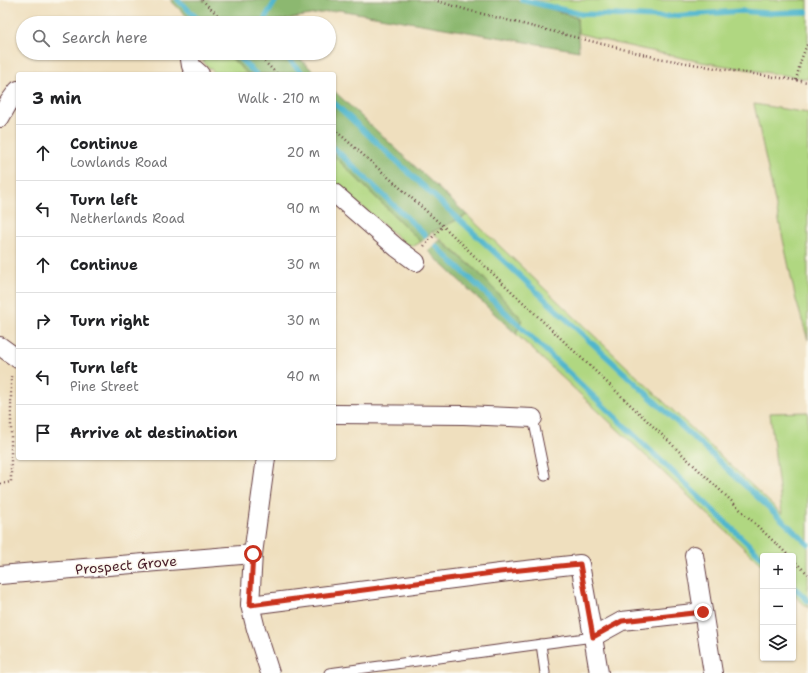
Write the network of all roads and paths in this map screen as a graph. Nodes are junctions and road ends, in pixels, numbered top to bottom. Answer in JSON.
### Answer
{"nodes":[{"id":1,"x":202,"y":0,"type":"edge"},
{"id":2,"x":434,"y":0,"type":"edge"},
{"id":3,"x":219,"y":16,"type":"edge"},
{"id":4,"x":808,"y":42,"type":"edge"},
{"id":5,"x":190,"y":60,"type":"edge"},
{"id":6,"x":263,"y":60,"type":"edge"},
{"id":7,"x":198,"y":72,"type":"edge"},
{"id":8,"x":275,"y":72,"type":"edge"},
{"id":9,"x":796,"y":80,"type":"junction"},
{"id":10,"x":808,"y":82,"type":"edge"},
{"id":11,"x":16,"y":93,"type":"edge"},
{"id":12,"x":0,"y":118,"type":"edge"},
{"id":13,"x":336,"y":131,"type":"edge"},
{"id":14,"x":337,"y":202,"type":"edge"},
{"id":15,"x":443,"y":226,"type":"junction"},
{"id":16,"x":416,"y":262,"type":"joint"},
{"id":17,"x":0,"y":346,"type":"edge"},
{"id":18,"x":16,"y":358,"type":"edge"},
{"id":19,"x":11,"y":376,"type":"dead end"},
{"id":20,"x":336,"y":414,"type":"edge"},
{"id":21,"x":533,"y":418,"type":"joint"},
{"id":22,"x":266,"y":460,"type":"edge"},
{"id":23,"x":544,"y":476,"type":"dead end"},
{"id":24,"x":0,"y":484,"type":"edge"},
{"id":25,"x":786,"y":553,"type":"edge"},
{"id":26,"x":253,"y":554,"type":"junction"},
{"id":27,"x":694,"y":556,"type":"dead end"},
{"id":28,"x":796,"y":563,"type":"edge"},
{"id":29,"x":808,"y":574,"type":"edge"},
{"id":30,"x":0,"y":575,"type":"edge"},
{"id":31,"x":250,"y":605,"type":"junction"},
{"id":32,"x":703,"y":612,"type":"junction"},
{"id":33,"x":593,"y":637,"type":"junction"},
{"id":34,"x":541,"y":644,"type":"junction"},
{"id":35,"x":270,"y":673,"type":"edge"},
{"id":36,"x":329,"y":673,"type":"edge"},
{"id":37,"x":545,"y":673,"type":"edge"},
{"id":38,"x":598,"y":673,"type":"edge"},
{"id":39,"x":713,"y":673,"type":"edge"}],
"edges":[{"from":1,"to":3,"type":"path"},
{"from":2,"to":9,"type":"path"},
{"from":4,"to":9,"type":"path"},
{"from":5,"to":7,"type":"street"},
{"from":6,"to":8,"type":"path"},
{"from":9,"to":10,"type":"path"},
{"from":11,"to":12,"type":"street"},
{"from":13,"to":15,"type":"path"},
{"from":14,"to":16,"type":"street"},
{"from":15,"to":16,"type":"path"},
{"from":15,"to":25,"type":"path"},
{"from":17,"to":18,"type":"street"},
{"from":19,"to":24,"type":"path"},
{"from":20,"to":21,"type":"street"},
{"from":21,"to":23,"type":"lane"},
{"from":22,"to":26,"type":"street"},
{"from":26,"to":30,"type":"street","name":"Prospect Grove"},
{"from":26,"to":31,"type":"street"},
{"from":27,"to":32,"type":"street"},
{"from":28,"to":29,"type":"path"},
{"from":31,"to":33,"type":"street"},
{"from":31,"to":35,"type":"street"},
{"from":32,"to":33,"type":"street"},
{"from":32,"to":39,"type":"street"},
{"from":33,"to":34,"type":"lane"},
{"from":33,"to":38,"type":"street"},
{"from":34,"to":36,"type":"lane"},
{"from":34,"to":37,"type":"lane"}]}
